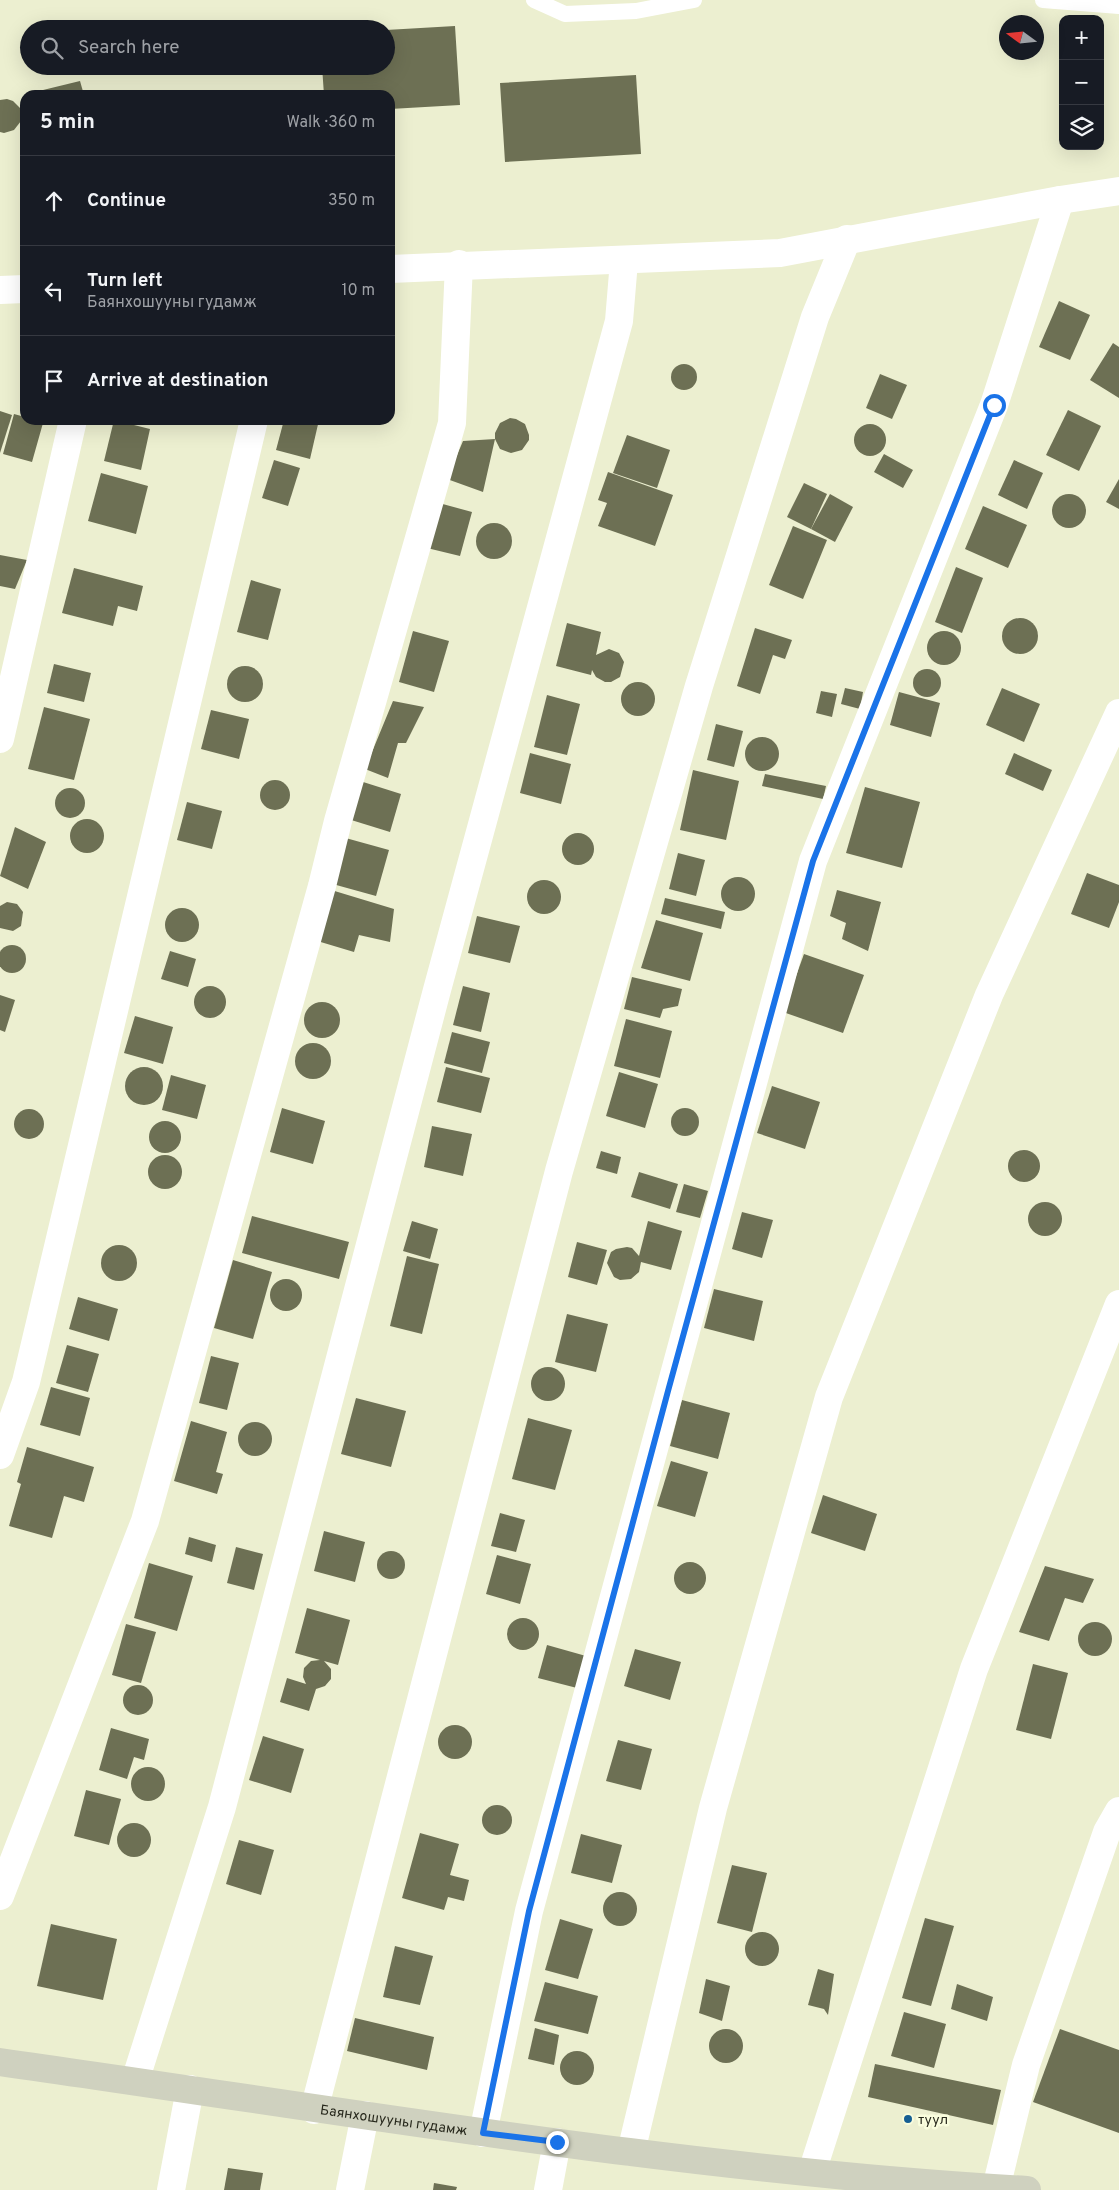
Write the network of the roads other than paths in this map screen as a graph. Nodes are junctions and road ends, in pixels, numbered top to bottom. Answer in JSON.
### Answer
{"nodes":[{"id":1,"x":534,"y":0,"type":"edge"},
{"id":2,"x":694,"y":0,"type":"edge"},
{"id":3,"x":1043,"y":0,"type":"edge"},
{"id":4,"x":1119,"y":6,"type":"edge"},
{"id":5,"x":1119,"y":191,"type":"edge"},
{"id":6,"x":1060,"y":200,"type":"junction"},
{"id":7,"x":847,"y":239,"type":"junction"},
{"id":8,"x":624,"y":261,"type":"junction"},
{"id":9,"x":459,"y":264,"type":"junction"},
{"id":10,"x":395,"y":269,"type":"edge"},
{"id":11,"x":20,"y":289,"type":"edge"},
{"id":12,"x":0,"y":290,"type":"edge"},
{"id":13,"x":72,"y":425,"type":"edge"},
{"id":14,"x":253,"y":425,"type":"edge"},
{"id":15,"x":1119,"y":713,"type":"edge"},
{"id":16,"x":0,"y":739,"type":"edge"},
{"id":17,"x":1119,"y":1304,"type":"edge"},
{"id":18,"x":0,"y":1455,"type":"edge"},
{"id":19,"x":1119,"y":1811,"type":"edge"},
{"id":20,"x":0,"y":1896,"type":"edge"},
{"id":21,"x":0,"y":2062,"type":"edge"},
{"id":22,"x":135,"y":2081,"type":"junction"},
{"id":23,"x":190,"y":2089,"type":"junction"},
{"id":24,"x":314,"y":2110,"type":"junction"},
{"id":25,"x":364,"y":2115,"type":"junction"},
{"id":26,"x":483,"y":2133,"type":"junction"},
{"id":27,"x":557,"y":2142,"type":"junction"},
{"id":28,"x":631,"y":2152,"type":"junction"},
{"id":29,"x":812,"y":2172,"type":"junction"},
{"id":30,"x":885,"y":2185,"type":"edge"},
{"id":31,"x":996,"y":2188,"type":"junction"},
{"id":32,"x":171,"y":2190,"type":"edge"},
{"id":33,"x":350,"y":2190,"type":"edge"},
{"id":34,"x":548,"y":2190,"type":"edge"},
{"id":35,"x":1027,"y":2190,"type":"edge"}],
"edges":[{"from":1,"to":2,"type":"lane"},
{"from":3,"to":4,"type":"lane"},
{"from":5,"to":6,"type":"street"},
{"from":6,"to":7,"type":"street"},
{"from":6,"to":26,"type":"street"},
{"from":7,"to":8,"type":"street"},
{"from":7,"to":24,"type":"street"},
{"from":8,"to":9,"type":"street"},
{"from":8,"to":22,"type":"street"},
{"from":9,"to":10,"type":"street"},
{"from":9,"to":20,"type":"street"},
{"from":11,"to":12,"type":"street"},
{"from":13,"to":16,"type":"street"},
{"from":14,"to":18,"type":"street"},
{"from":15,"to":28,"type":"street"},
{"from":17,"to":29,"type":"street"},
{"from":19,"to":31,"type":"street"},
{"from":21,"to":22,"type":"main road","name":"Баянхошууны гудамж"},
{"from":22,"to":23,"type":"main road","name":"Баянхошууны гудамж"},
{"from":23,"to":24,"type":"main road","name":"Баянхошууны гудамж"},
{"from":23,"to":32,"type":"street"},
{"from":24,"to":25,"type":"main road","name":"Баянхошууны гудамж"},
{"from":25,"to":26,"type":"main road","name":"Баянхошууны гудамж"},
{"from":25,"to":33,"type":"street"},
{"from":26,"to":27,"type":"main road","name":"Баянхошууны гудамж"},
{"from":27,"to":28,"type":"main road","name":"Баянхошууны гудамж"},
{"from":27,"to":34,"type":"street"},
{"from":28,"to":29,"type":"main road","name":"Баянхошууны гудамж"},
{"from":29,"to":30,"type":"main road","name":"Баянхошууны гудамж"},
{"from":30,"to":31,"type":"main road","name":"Баянхошууны гудамж"},
{"from":31,"to":35,"type":"main road","name":"Баянхошууны гудамж"}]}
